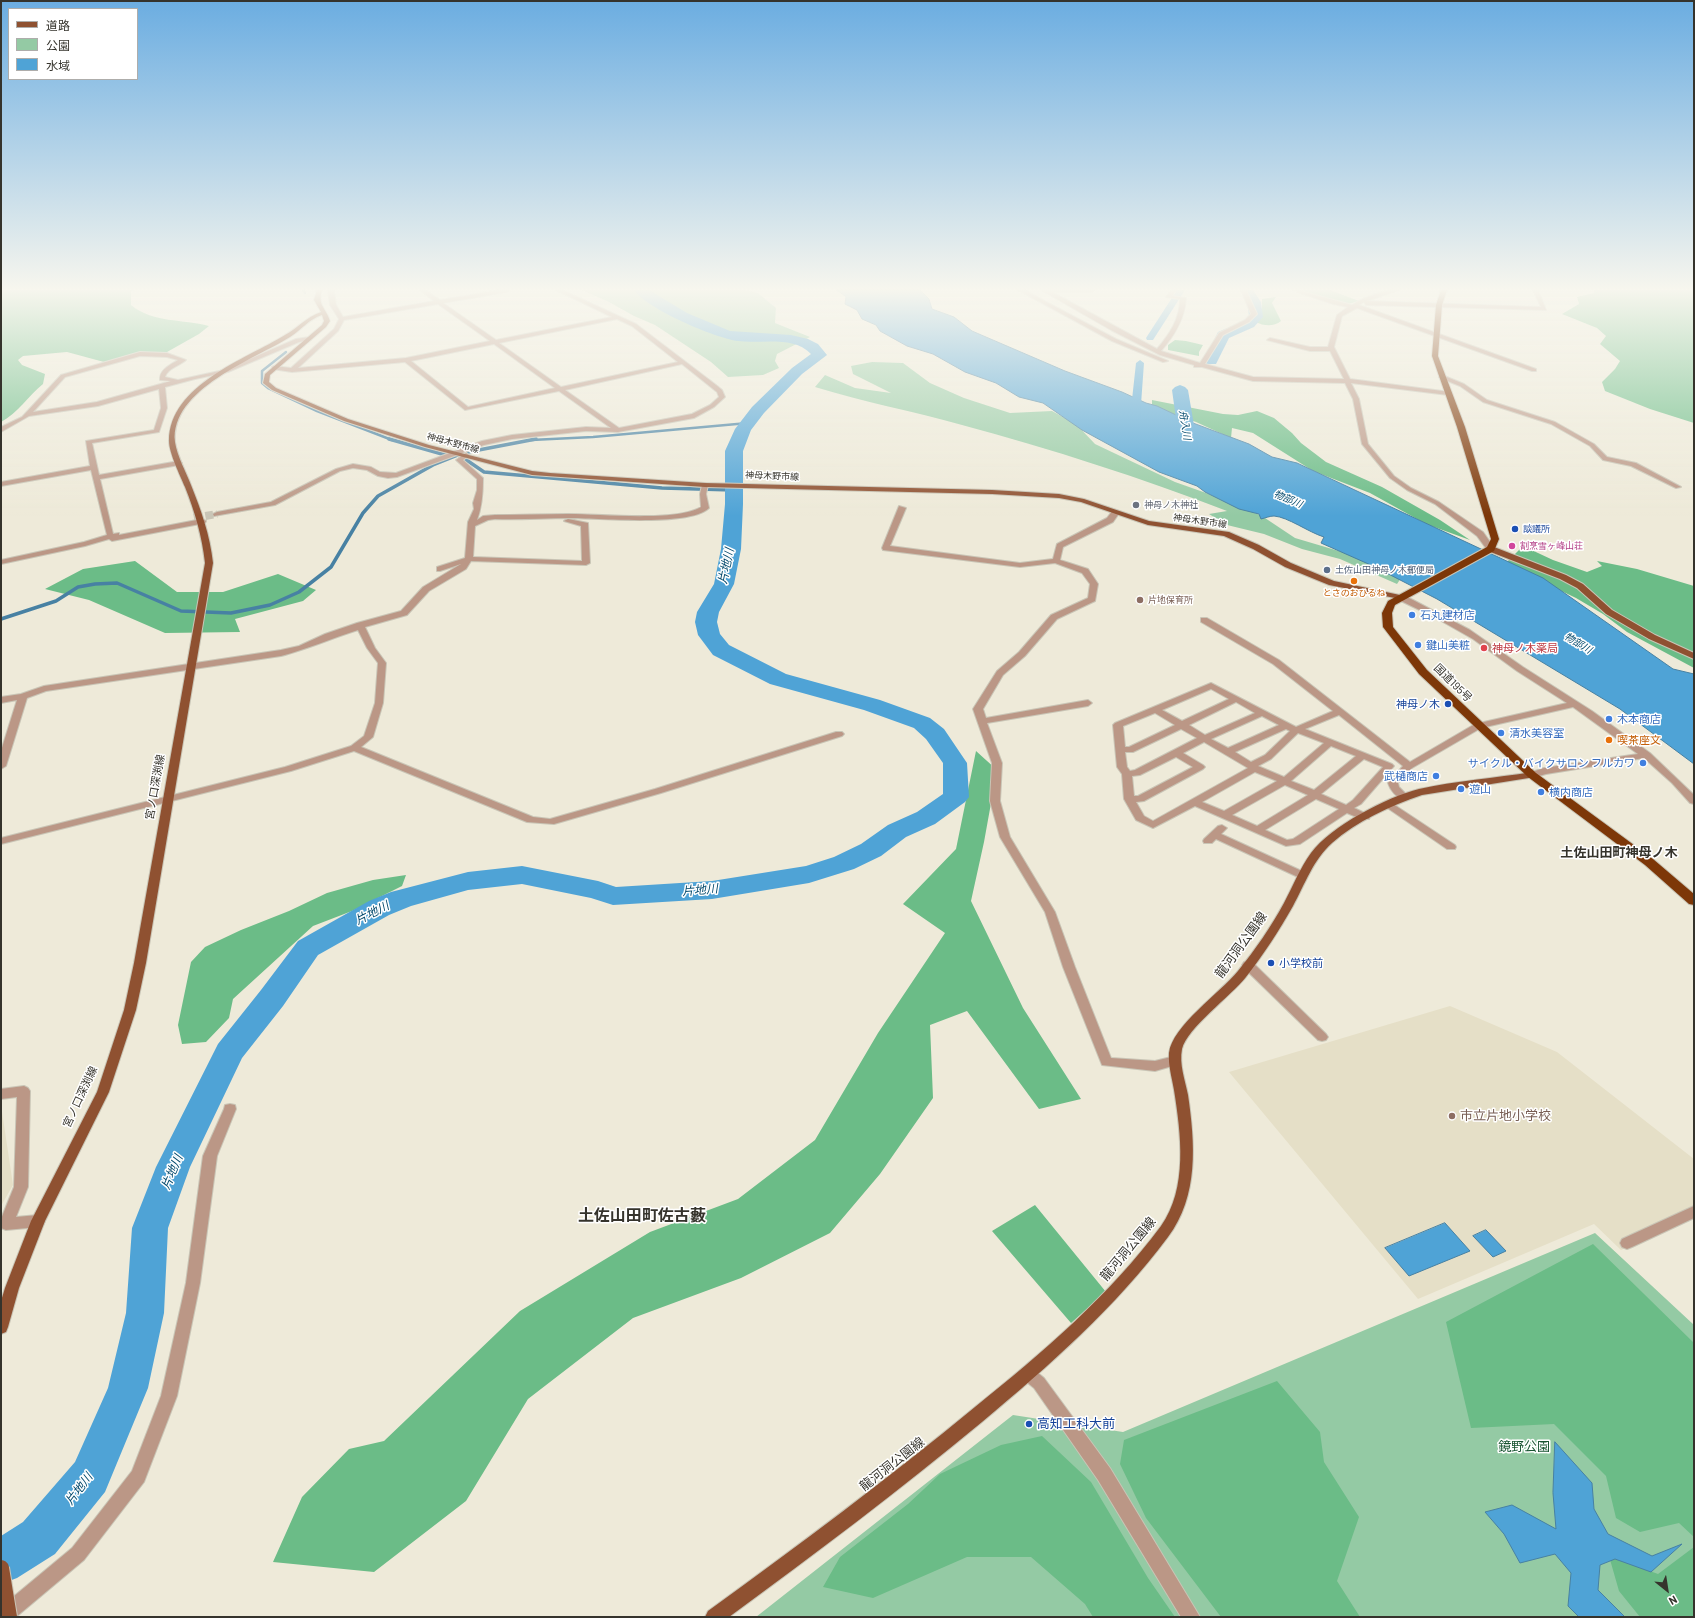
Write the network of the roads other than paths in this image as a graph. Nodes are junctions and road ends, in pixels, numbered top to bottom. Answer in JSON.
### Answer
{"nodes":[{"id":1,"x":98,"y":366,"type":"edge"},
{"id":2,"x":174,"y":366,"type":"edge"},
{"id":3,"x":236,"y":366,"type":"edge"},
{"id":4,"x":239,"y":366,"type":"edge"},
{"id":5,"x":277,"y":366,"type":"edge"},
{"id":6,"x":297,"y":366,"type":"edge"},
{"id":7,"x":343,"y":366,"type":"edge"},
{"id":8,"x":413,"y":366,"type":"edge"},
{"id":9,"x":528,"y":366,"type":"edge"},
{"id":10,"x":668,"y":366,"type":"edge"},
{"id":11,"x":688,"y":366,"type":"edge"},
{"id":12,"x":1180,"y":366,"type":"edge"},
{"id":13,"x":1198,"y":366,"type":"edge"},
{"id":14,"x":1204,"y":366,"type":"edge"},
{"id":15,"x":1340,"y":366,"type":"edge"},
{"id":16,"x":1438,"y":366,"type":"edge"},
{"id":17,"x":1521,"y":366,"type":"edge"},
{"id":18,"x":274,"y":368,"type":"junction"},
{"id":19,"x":292,"y":370,"type":"junction"},
{"id":20,"x":1534,"y":370,"type":"dead end"},
{"id":21,"x":226,"y":371,"type":"junction"},
{"id":22,"x":1442,"y":377,"type":"junction"},
{"id":23,"x":183,"y":380,"type":"junction"},
{"id":24,"x":1348,"y":381,"type":"junction"},
{"id":25,"x":162,"y":387,"type":"junction"},
{"id":26,"x":560,"y":389,"type":"junction"},
{"id":27,"x":1448,"y":393,"type":"junction"},
{"id":28,"x":26,"y":415,"type":"junction"},
{"id":29,"x":1,"y":430,"type":"edge"},
{"id":30,"x":618,"y":430,"type":"junction"},
{"id":31,"x":460,"y":455,"type":"junction"},
{"id":32,"x":179,"y":463,"type":"junction"},
{"id":33,"x":93,"y":468,"type":"junction"},
{"id":34,"x":96,"y":478,"type":"junction"},
{"id":35,"x":1,"y":484,"type":"edge"},
{"id":36,"x":1678,"y":487,"type":"dead end"},
{"id":37,"x":706,"y":488,"type":"junction"},
{"id":38,"x":477,"y":508,"type":"junction"},
{"id":39,"x":902,"y":508,"type":"dead end"},
{"id":40,"x":1112,"y":511,"type":"junction"},
{"id":41,"x":216,"y":514,"type":"tunnel mouth"},
{"id":42,"x":544,"y":517,"type":"junction"},
{"id":43,"x":194,"y":518,"type":"tunnel mouth"},
{"id":44,"x":506,"y":519,"type":"junction"},
{"id":45,"x":202,"y":521,"type":"junction"},
{"id":46,"x":472,"y":525,"type":"junction"},
{"id":47,"x":110,"y":536,"type":"junction"},
{"id":48,"x":1487,"y":551,"type":"junction"},
{"id":49,"x":469,"y":559,"type":"junction"},
{"id":50,"x":1056,"y":561,"type":"junction"},
{"id":51,"x":1,"y":562,"type":"edge"},
{"id":52,"x":440,"y":569,"type":"dead end"},
{"id":53,"x":1404,"y":595,"type":"junction"},
{"id":54,"x":1204,"y":620,"type":"dead end"},
{"id":55,"x":360,"y":625,"type":"junction"},
{"id":56,"x":1694,"y":656,"type":"edge"},
{"id":57,"x":192,"y":666,"type":"junction"},
{"id":58,"x":23,"y":696,"type":"junction"},
{"id":59,"x":1236,"y":699,"type":"junction"},
{"id":60,"x":1,"y":700,"type":"edge"},
{"id":61,"x":1088,"y":703,"type":"dead end"},
{"id":62,"x":1575,"y":704,"type":"junction"},
{"id":63,"x":1156,"y":710,"type":"junction"},
{"id":64,"x":1262,"y":712,"type":"junction"},
{"id":65,"x":1339,"y":712,"type":"junction"},
{"id":66,"x":982,"y":721,"type":"junction"},
{"id":67,"x":1181,"y":725,"type":"junction"},
{"id":68,"x":1478,"y":726,"type":"junction"},
{"id":69,"x":1292,"y":728,"type":"junction"},
{"id":70,"x":839,"y":734,"type":"dead end"},
{"id":71,"x":1205,"y":738,"type":"junction"},
{"id":72,"x":1330,"y":742,"type":"junction"},
{"id":73,"x":354,"y":748,"type":"junction"},
{"id":74,"x":1120,"y":749,"type":"junction"},
{"id":75,"x":1227,"y":752,"type":"junction"},
{"id":76,"x":1176,"y":753,"type":"junction"},
{"id":77,"x":1647,"y":755,"type":"junction"},
{"id":78,"x":1362,"y":756,"type":"junction"},
{"id":79,"x":1,"y":766,"type":"edge"},
{"id":80,"x":1409,"y":766,"type":"junction"},
{"id":81,"x":1253,"y":767,"type":"junction"},
{"id":82,"x":1127,"y":774,"type":"junction"},
{"id":83,"x":1532,"y":776,"type":"junction"},
{"id":84,"x":1285,"y":781,"type":"junction"},
{"id":85,"x":1315,"y":794,"type":"junction"},
{"id":86,"x":1404,"y":797,"type":"junction"},
{"id":87,"x":169,"y":798,"type":"junction"},
{"id":88,"x":1129,"y":799,"type":"junction"},
{"id":89,"x":1694,"y":801,"type":"edge"},
{"id":90,"x":1195,"y":802,"type":"junction"},
{"id":91,"x":1390,"y":804,"type":"junction"},
{"id":92,"x":1348,"y":809,"type":"junction"},
{"id":93,"x":1225,"y":815,"type":"junction"},
{"id":94,"x":1365,"y":817,"type":"junction"},
{"id":95,"x":1257,"y":830,"type":"junction"},
{"id":96,"x":1215,"y":834,"type":"dead end"},
{"id":97,"x":1,"y":841,"type":"edge"},
{"id":98,"x":1451,"y":847,"type":"dead end"},
{"id":99,"x":1302,"y":875,"type":"junction"},
{"id":100,"x":1694,"y":901,"type":"edge"},
{"id":101,"x":1248,"y":965,"type":"junction"},
{"id":102,"x":1322,"y":1037,"type":"dead end"},
{"id":103,"x":1175,"y":1061,"type":"junction"},
{"id":104,"x":1,"y":1094,"type":"edge"},
{"id":105,"x":230,"y":1109,"type":"dead end"},
{"id":106,"x":1694,"y":1212,"type":"edge"},
{"id":107,"x":38,"y":1221,"type":"junction"},
{"id":108,"x":4,"y":1228,"type":"edge"},
{"id":109,"x":1627,"y":1243,"type":"dead end"},
{"id":110,"x":1,"y":1327,"type":"edge"},
{"id":111,"x":1028,"y":1374,"type":"junction"},
{"id":112,"x":1,"y":1568,"type":"edge"},
{"id":113,"x":2,"y":1617,"type":"edge"},
{"id":114,"x":9,"y":1617,"type":"edge"},
{"id":115,"x":714,"y":1617,"type":"edge"},
{"id":116,"x":1191,"y":1617,"type":"edge"}],
"edges":[{"from":1,"to":28,"type":"street"},
{"from":2,"to":23,"type":"street"},
{"from":3,"to":21,"type":"main road","name":"宮ノ口深渕線"},
{"from":4,"to":21,"type":"street"},
{"from":5,"to":18,"type":"main road","name":"神母木野市線"},
{"from":6,"to":19,"type":"street"},
{"from":7,"to":19,"type":"street"},
{"from":8,"to":26,"type":"street"},
{"from":9,"to":26,"type":"street"},
{"from":10,"to":26,"type":"street"},
{"from":11,"to":30,"type":"street"},
{"from":12,"to":13,"type":"street"},
{"from":14,"to":24,"type":"street"},
{"from":15,"to":24,"type":"street"},
{"from":16,"to":22,"type":"highway"},
{"from":17,"to":20,"type":"street"},
{"from":18,"to":19,"type":"street"},
{"from":18,"to":31,"type":"main road","name":"神母木野市線"},
{"from":21,"to":23,"type":"street"},
{"from":21,"to":32,"type":"main road","name":"宮ノ口深渕線"},
{"from":22,"to":27,"type":"highway"},
{"from":22,"to":36,"type":"street"},
{"from":23,"to":25,"type":"street"},
{"from":24,"to":27,"type":"street"},
{"from":24,"to":48,"type":"street"},
{"from":25,"to":28,"type":"street"},
{"from":25,"to":33,"type":"street"},
{"from":26,"to":30,"type":"street"},
{"from":27,"to":48,"type":"highway"},
{"from":28,"to":29,"type":"street"},
{"from":30,"to":31,"type":"street"},
{"from":31,"to":37,"type":"main road","name":"神母木野市線"},
{"from":31,"to":38,"type":"street"},
{"from":31,"to":41,"type":"street"},
{"from":32,"to":34,"type":"street"},
{"from":32,"to":45,"type":"main road","name":"宮ノ口深渕線"},
{"from":33,"to":34,"type":"street"},
{"from":33,"to":35,"type":"street"},
{"from":34,"to":47,"type":"street"},
{"from":37,"to":40,"type":"main road","name":"神母木野市線"},
{"from":37,"to":42,"type":"street"},
{"from":38,"to":44,"type":"street"},
{"from":38,"to":46,"type":"street"},
{"from":39,"to":50,"type":"street"},
{"from":40,"to":50,"type":"street"},
{"from":40,"to":53,"type":"main road","name":"神母木野市線"},
{"from":42,"to":44,"type":"street"},
{"from":42,"to":49,"type":"street"},
{"from":43,"to":47,"type":"street"},
{"from":44,"to":46,"type":"street"},
{"from":45,"to":47,"type":"street"},
{"from":45,"to":57,"type":"main road","name":"宮ノ口深渕線"},
{"from":46,"to":49,"type":"street"},
{"from":47,"to":51,"type":"street"},
{"from":48,"to":53,"type":"highway","name":"国道195号"},
{"from":48,"to":56,"type":"main road"},
{"from":49,"to":52,"type":"street"},
{"from":49,"to":55,"type":"street"},
{"from":50,"to":66,"type":"street"},
{"from":53,"to":62,"type":"street"},
{"from":53,"to":68,"type":"highway","name":"国道195号"},
{"from":54,"to":65,"type":"street"},
{"from":55,"to":57,"type":"street"},
{"from":55,"to":73,"type":"street"},
{"from":57,"to":58,"type":"street"},
{"from":57,"to":87,"type":"main road","name":"宮ノ口深渕線"},
{"from":58,"to":60,"type":"street"},
{"from":58,"to":79,"type":"street"},
{"from":59,"to":63,"type":"street"},
{"from":59,"to":64,"type":"street"},
{"from":59,"to":67,"type":"street"},
{"from":61,"to":66,"type":"street"},
{"from":62,"to":68,"type":"street"},
{"from":62,"to":77,"type":"street"},
{"from":63,"to":67,"type":"street"},
{"from":63,"to":74,"type":"street"},
{"from":64,"to":69,"type":"street"},
{"from":64,"to":71,"type":"street"},
{"from":65,"to":69,"type":"street"},
{"from":65,"to":80,"type":"street"},
{"from":66,"to":103,"type":"street"},
{"from":67,"to":71,"type":"street"},
{"from":67,"to":74,"type":"street"},
{"from":68,"to":80,"type":"street"},
{"from":68,"to":83,"type":"highway","name":"国道195号"},
{"from":69,"to":72,"type":"street"},
{"from":69,"to":75,"type":"street"},
{"from":69,"to":81,"type":"street"},
{"from":70,"to":73,"type":"street"},
{"from":71,"to":75,"type":"street"},
{"from":71,"to":76,"type":"street"},
{"from":72,"to":78,"type":"street"},
{"from":72,"to":84,"type":"street"},
{"from":73,"to":87,"type":"street"},
{"from":74,"to":82,"type":"street"},
{"from":75,"to":81,"type":"street"},
{"from":76,"to":82,"type":"street"},
{"from":76,"to":88,"type":"street"},
{"from":77,"to":83,"type":"street"},
{"from":77,"to":89,"type":"street"},
{"from":78,"to":85,"type":"street"},
{"from":78,"to":92,"type":"street"},
{"from":80,"to":86,"type":"street"},
{"from":81,"to":84,"type":"street"},
{"from":81,"to":90,"type":"street"},
{"from":82,"to":88,"type":"street"},
{"from":83,"to":86,"type":"main road","name":"龍河洞公園線"},
{"from":83,"to":100,"type":"highway","name":"国道195号"},
{"from":84,"to":85,"type":"street"},
{"from":84,"to":93,"type":"street"},
{"from":85,"to":92,"type":"street"},
{"from":85,"to":95,"type":"street"},
{"from":86,"to":91,"type":"main road","name":"龍河洞公園線"},
{"from":87,"to":97,"type":"street"},
{"from":87,"to":107,"type":"main road","name":"宮ノ口深渕線"},
{"from":88,"to":90,"type":"street"},
{"from":90,"to":93,"type":"street"},
{"from":91,"to":94,"type":"main road","name":"龍河洞公園線"},
{"from":91,"to":98,"type":"street"},
{"from":92,"to":94,"type":"street"},
{"from":92,"to":95,"type":"street"},
{"from":93,"to":95,"type":"street"},
{"from":94,"to":99,"type":"main road","name":"龍河洞公園線"},
{"from":96,"to":99,"type":"street"},
{"from":99,"to":101,"type":"main road","name":"龍河洞公園線"},
{"from":101,"to":102,"type":"street"},
{"from":101,"to":103,"type":"main road","name":"龍河洞公園線"},
{"from":103,"to":111,"type":"main road","name":"龍河洞公園線"},
{"from":104,"to":108,"type":"street"},
{"from":105,"to":113,"type":"street"},
{"from":106,"to":109,"type":"street"},
{"from":107,"to":108,"type":"street"},
{"from":107,"to":110,"type":"main road","name":"宮ノ口深渕線"},
{"from":111,"to":115,"type":"main road","name":"龍河洞公園線"},
{"from":111,"to":116,"type":"street"},
{"from":112,"to":114,"type":"main road","bridge":true}]}
